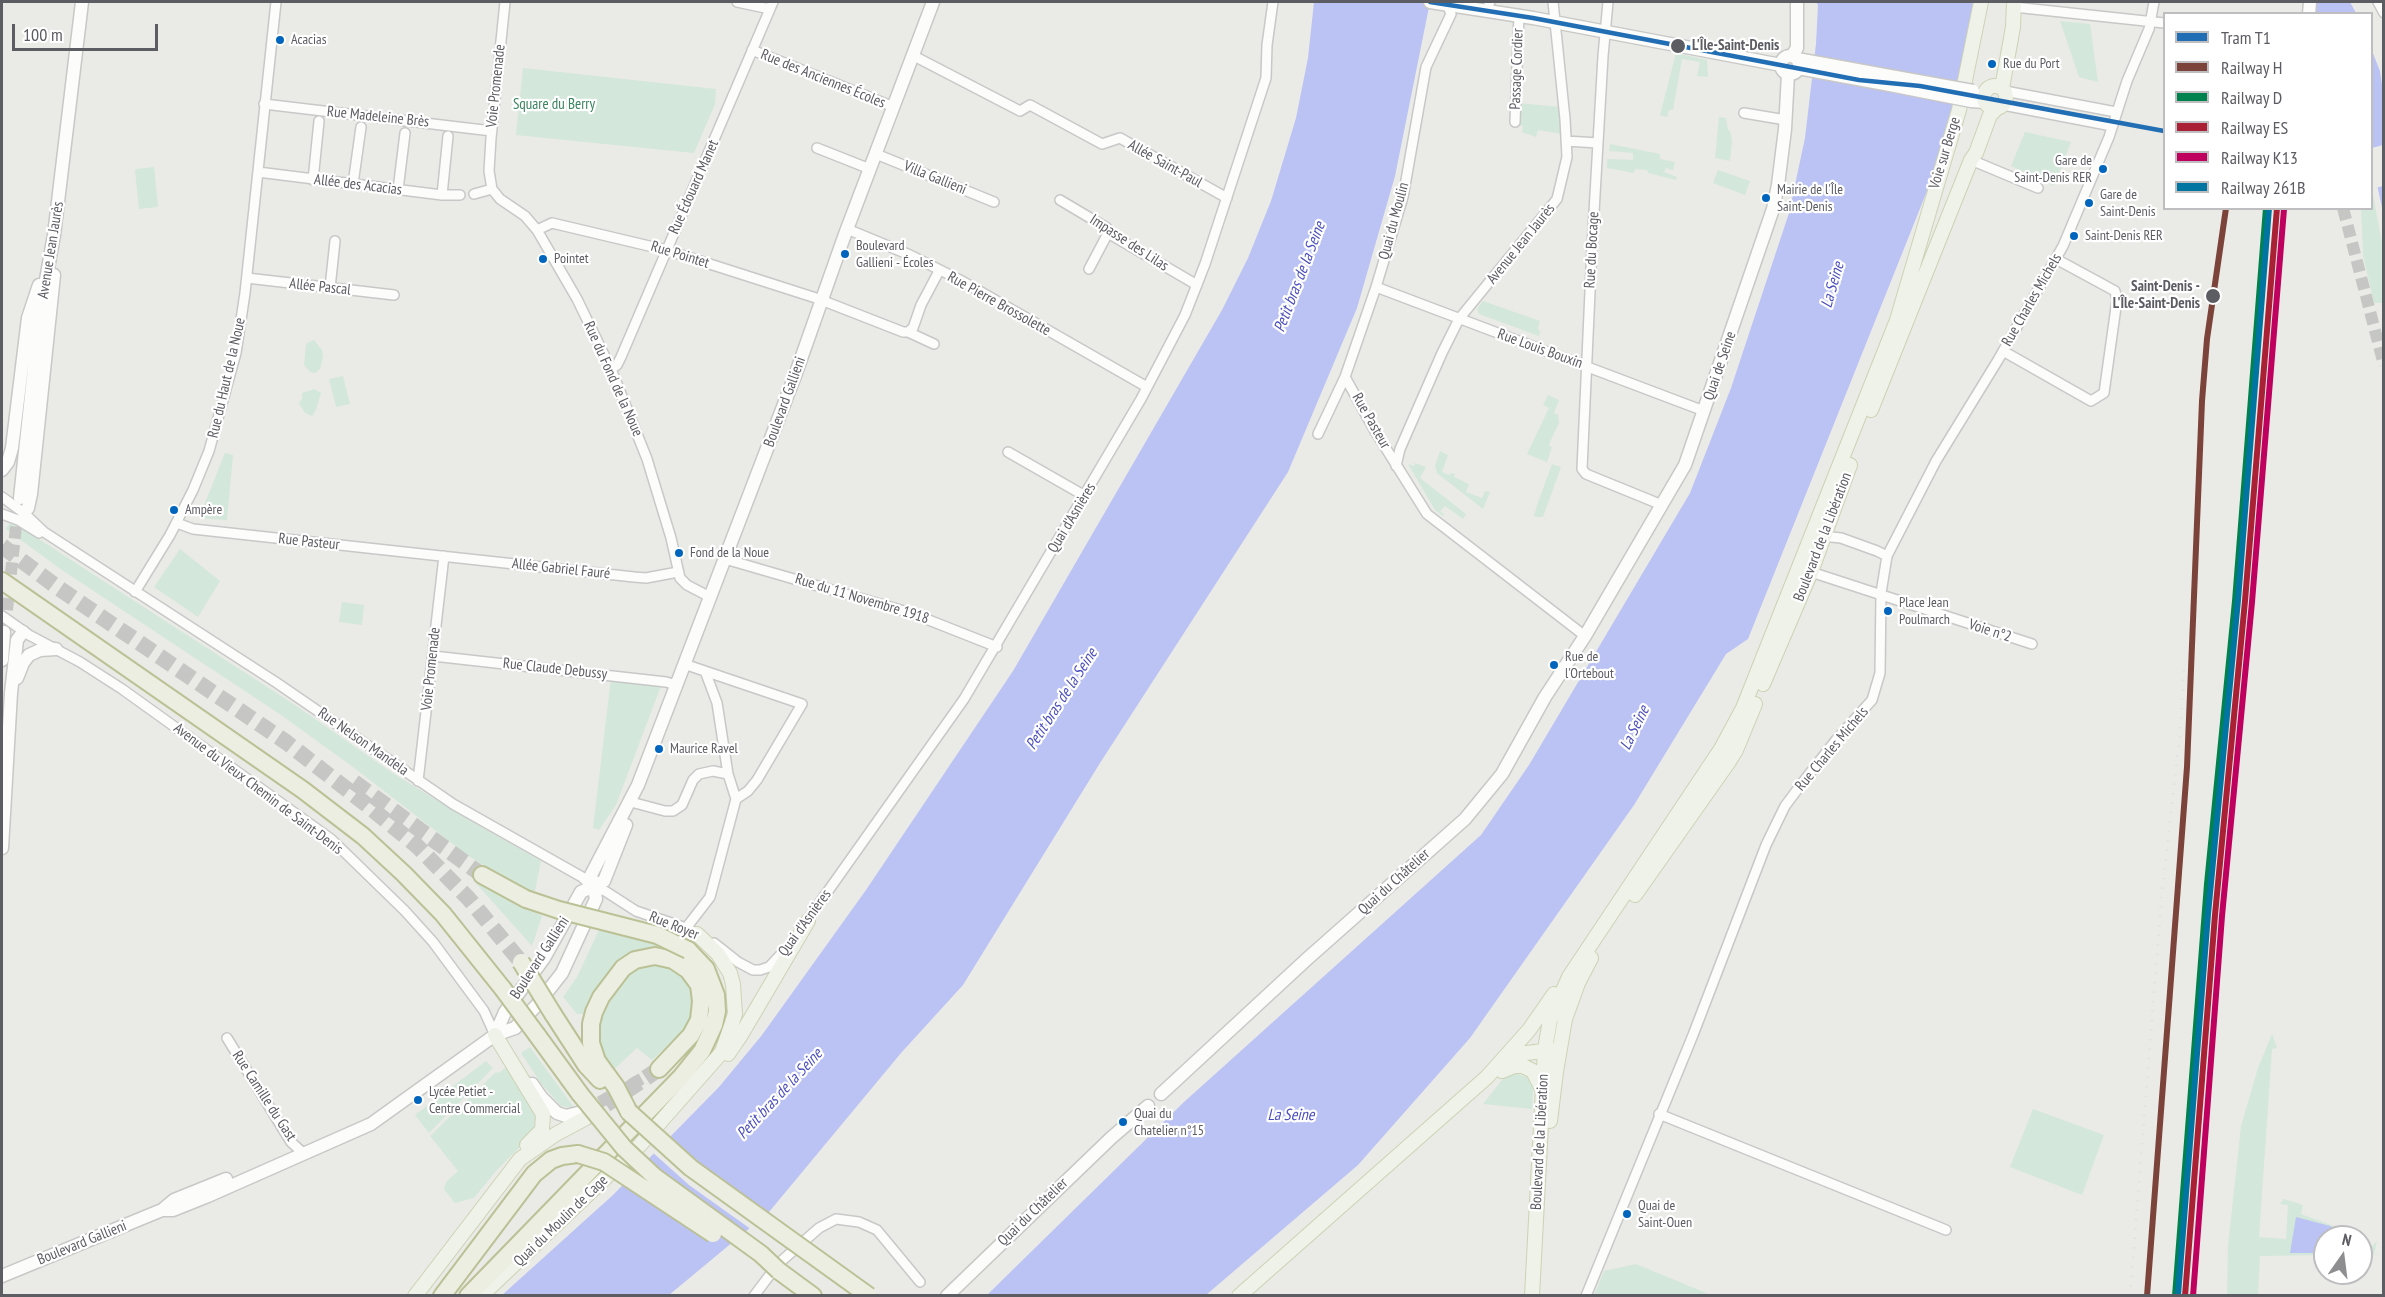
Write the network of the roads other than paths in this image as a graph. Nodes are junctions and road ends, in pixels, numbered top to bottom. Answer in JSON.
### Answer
{"nodes":[{"id":1,"x":82,"y":2,"type":"edge"},
{"id":2,"x":276,"y":2,"type":"edge"},
{"id":3,"x":505,"y":2,"type":"edge"},
{"id":4,"x":737,"y":2,"type":"edge"},
{"id":5,"x":933,"y":2,"type":"edge"},
{"id":6,"x":1273,"y":2,"type":"edge"},
{"id":7,"x":1476,"y":2,"type":"edge"},
{"id":8,"x":1553,"y":2,"type":"edge"},
{"id":9,"x":1608,"y":2,"type":"edge"},
{"id":10,"x":1797,"y":2,"type":"edge"},
{"id":11,"x":1981,"y":2,"type":"edge"},
{"id":12,"x":2154,"y":2,"type":"edge"},
{"id":13,"x":2378,"y":2,"type":"edge"},
{"id":14,"x":1438,"y":3,"type":"edge"},
{"id":15,"x":1490,"y":3,"type":"edge"},
{"id":16,"x":2012,"y":4,"type":"edge"},
{"id":17,"x":771,"y":5,"type":"edge"},
{"id":18,"x":2384,"y":13,"type":"edge"},
{"id":19,"x":1518,"y":15,"type":"junction"},
{"id":20,"x":1555,"y":19,"type":"junction"},
{"id":21,"x":2150,"y":21,"type":"junction"},
{"id":22,"x":2163,"y":23,"type":"edge"},
{"id":23,"x":1606,"y":28,"type":"junction"},
{"id":24,"x":752,"y":50,"type":"junction"},
{"id":25,"x":912,"y":55,"type":"junction"},
{"id":26,"x":1794,"y":64,"type":"junction"},
{"id":27,"x":1990,"y":97,"type":"junction"},
{"id":28,"x":264,"y":104,"type":"junction"},
{"id":29,"x":894,"y":107,"type":"junction"},
{"id":30,"x":2116,"y":111,"type":"junction"},
{"id":31,"x":1744,"y":113,"type":"dead end"},
{"id":32,"x":1786,"y":120,"type":"junction"},
{"id":33,"x":319,"y":121,"type":"dead end"},
{"id":34,"x":1515,"y":122,"type":"dead end"},
{"id":35,"x":2112,"y":126,"type":"junction"},
{"id":36,"x":361,"y":127,"type":"dead end"},
{"id":37,"x":492,"y":131,"type":"junction"},
{"id":38,"x":405,"y":133,"type":"dead end"},
{"id":39,"x":448,"y":136,"type":"dead end"},
{"id":40,"x":1566,"y":141,"type":"junction"},
{"id":41,"x":1598,"y":143,"type":"junction"},
{"id":42,"x":817,"y":148,"type":"dead end"},
{"id":43,"x":876,"y":154,"type":"junction"},
{"id":44,"x":1971,"y":159,"type":"junction"},
{"id":45,"x":870,"y":169,"type":"junction"},
{"id":46,"x":258,"y":172,"type":"junction"},
{"id":47,"x":313,"y":180,"type":"junction"},
{"id":48,"x":353,"y":184,"type":"junction"},
{"id":49,"x":2038,"y":188,"type":"dead end"},
{"id":50,"x":492,"y":189,"type":"junction"},
{"id":51,"x":398,"y":190,"type":"junction"},
{"id":52,"x":474,"y":194,"type":"dead end"},
{"id":53,"x":442,"y":195,"type":"junction"},
{"id":54,"x":460,"y":195,"type":"dead end"},
{"id":55,"x":1227,"y":198,"type":"junction"},
{"id":56,"x":1060,"y":200,"type":"dead end"},
{"id":57,"x":994,"y":202,"type":"dead end"},
{"id":58,"x":1945,"y":225,"type":"junction"},
{"id":59,"x":1923,"y":228,"type":"junction"},
{"id":60,"x":847,"y":229,"type":"junction"},
{"id":61,"x":537,"y":230,"type":"junction"},
{"id":62,"x":1108,"y":233,"type":"junction"},
{"id":63,"x":54,"y":235,"type":"junction"},
{"id":64,"x":335,"y":242,"type":"dead end"},
{"id":65,"x":1927,"y":247,"type":"junction"},
{"id":66,"x":666,"y":250,"type":"junction"},
{"id":67,"x":2056,"y":259,"type":"junction"},
{"id":68,"x":1089,"y":269,"type":"dead end"},
{"id":69,"x":939,"y":271,"type":"junction"},
{"id":70,"x":1919,"y":271,"type":"junction"},
{"id":71,"x":247,"y":278,"type":"junction"},
{"id":72,"x":1197,"y":285,"type":"junction"},
{"id":73,"x":1376,"y":287,"type":"junction"},
{"id":74,"x":330,"y":288,"type":"junction"},
{"id":75,"x":394,"y":295,"type":"dead end"},
{"id":76,"x":822,"y":301,"type":"junction"},
{"id":77,"x":1459,"y":319,"type":"junction"},
{"id":78,"x":908,"y":332,"type":"junction"},
{"id":79,"x":934,"y":344,"type":"dead end"},
{"id":80,"x":2003,"y":351,"type":"junction"},
{"id":81,"x":1587,"y":367,"type":"junction"},
{"id":82,"x":611,"y":369,"type":"junction"},
{"id":83,"x":1346,"y":377,"type":"junction"},
{"id":84,"x":1147,"y":387,"type":"junction"},
{"id":85,"x":1704,"y":411,"type":"junction"},
{"id":86,"x":1318,"y":434,"type":"dead end"},
{"id":87,"x":1008,"y":452,"type":"dead end"},
{"id":88,"x":1396,"y":465,"type":"junction"},
{"id":89,"x":2,"y":470,"type":"edge"},
{"id":90,"x":1084,"y":496,"type":"junction"},
{"id":91,"x":2,"y":497,"type":"edge"},
{"id":92,"x":20,"y":498,"type":"tunnel mouth"},
{"id":93,"x":1662,"y":505,"type":"junction"},
{"id":94,"x":2,"y":513,"type":"edge"},
{"id":95,"x":24,"y":513,"type":"junction"},
{"id":96,"x":177,"y":523,"type":"junction"},
{"id":97,"x":44,"y":532,"type":"junction"},
{"id":98,"x":1824,"y":537,"type":"junction"},
{"id":99,"x":444,"y":556,"type":"junction"},
{"id":100,"x":1887,"y":556,"type":"junction"},
{"id":101,"x":725,"y":559,"type":"junction"},
{"id":102,"x":1806,"y":567,"type":"junction"},
{"id":103,"x":678,"y":572,"type":"junction"},
{"id":104,"x":2,"y":580,"type":"edge"},
{"id":105,"x":135,"y":592,"type":"junction"},
{"id":106,"x":1881,"y":593,"type":"junction"},
{"id":107,"x":710,"y":597,"type":"junction"},
{"id":108,"x":2,"y":617,"type":"edge"},
{"id":109,"x":4,"y":632,"type":"dead end"},
{"id":110,"x":23,"y":632,"type":"junction"},
{"id":111,"x":1585,"y":636,"type":"junction"},
{"id":112,"x":2032,"y":644,"type":"dead end"},
{"id":113,"x":997,"y":646,"type":"junction"},
{"id":114,"x":56,"y":649,"type":"junction"},
{"id":115,"x":433,"y":656,"type":"junction"},
{"id":116,"x":2,"y":660,"type":"edge"},
{"id":117,"x":684,"y":664,"type":"junction"},
{"id":118,"x":705,"y":671,"type":"junction"},
{"id":119,"x":676,"y":685,"type":"junction"},
{"id":120,"x":11,"y":693,"type":"junction"},
{"id":121,"x":728,"y":774,"type":"junction"},
{"id":122,"x":418,"y":781,"type":"junction"},
{"id":123,"x":736,"y":799,"type":"junction"},
{"id":124,"x":632,"y":802,"type":"junction"},
{"id":125,"x":2,"y":848,"type":"edge"},
{"id":126,"x":482,"y":875,"type":"tunnel mouth"},
{"id":127,"x":593,"y":888,"type":"junction"},
{"id":128,"x":808,"y":921,"type":"junction"},
{"id":129,"x":692,"y":931,"type":"junction"},
{"id":130,"x":521,"y":962,"type":"tunnel mouth"},
{"id":131,"x":753,"y":970,"type":"joint"},
{"id":132,"x":1561,"y":991,"type":"junction"},
{"id":133,"x":1529,"y":1030,"type":"junction"},
{"id":134,"x":1547,"y":1032,"type":"junction"},
{"id":135,"x":495,"y":1035,"type":"junction"},
{"id":136,"x":1562,"y":1035,"type":"junction"},
{"id":137,"x":227,"y":1038,"type":"dead end"},
{"id":138,"x":1545,"y":1049,"type":"junction"},
{"id":139,"x":1560,"y":1051,"type":"junction"},
{"id":140,"x":659,"y":1069,"type":"dead end"},
{"id":141,"x":1486,"y":1077,"type":"junction"},
{"id":142,"x":1542,"y":1091,"type":"junction"},
{"id":143,"x":1161,"y":1094,"type":"dead end"},
{"id":144,"x":1148,"y":1106,"type":"dead end"},
{"id":145,"x":674,"y":1108,"type":"junction"},
{"id":146,"x":629,"y":1112,"type":"junction"},
{"id":147,"x":1659,"y":1114,"type":"junction"},
{"id":148,"x":584,"y":1115,"type":"joint"},
{"id":149,"x":303,"y":1153,"type":"junction"},
{"id":150,"x":493,"y":1193,"type":"junction"},
{"id":151,"x":1946,"y":1230,"type":"dead end"},
{"id":152,"x":779,"y":1271,"type":"junction"},
{"id":153,"x":2,"y":1276,"type":"edge"},
{"id":154,"x":920,"y":1282,"type":"dead end"},
{"id":155,"x":1535,"y":1294,"type":"edge"},
{"id":156,"x":415,"y":1296,"type":"edge"},
{"id":157,"x":442,"y":1296,"type":"edge"},
{"id":158,"x":468,"y":1296,"type":"edge"},
{"id":159,"x":481,"y":1296,"type":"edge"},
{"id":160,"x":754,"y":1296,"type":"edge"},
{"id":161,"x":813,"y":1296,"type":"edge"},
{"id":162,"x":869,"y":1296,"type":"edge"},
{"id":163,"x":947,"y":1296,"type":"edge"},
{"id":164,"x":1239,"y":1296,"type":"edge"},
{"id":165,"x":1586,"y":1296,"type":"edge"}],
"edges":[{"from":1,"to":63,"type":"main road","name":"Avenue Jean Jaurès"},
{"from":2,"to":28,"type":"street","name":"Rue du Haut de la Noue"},
{"from":3,"to":37,"type":"street","name":"Voie Promenade"},
{"from":4,"to":17,"type":"street"},
{"from":5,"to":25,"type":"main road","name":"Boulevard Gallieni"},
{"from":6,"to":55,"type":"street","name":"Quai d'Asnières"},
{"from":7,"to":15,"type":"main road"},
{"from":8,"to":20,"type":"street","name":"Avenue Jean Jaurès"},
{"from":9,"to":23,"type":"street","name":"Rue du Bocage"},
{"from":10,"to":26,"type":"main road","name":"Quai de Seine"},
{"from":11,"to":59,"type":"main road","name":"Voie sur Berge"},
{"from":12,"to":21,"type":"street","name":"Rue Charles Michels"},
{"from":13,"to":18,"type":"street"},
{"from":14,"to":19,"type":"main road"},
{"from":14,"to":73,"type":"street","name":"Quai du Moulin"},
{"from":15,"to":20,"type":"main road"},
{"from":16,"to":21,"type":"street"},
{"from":16,"to":27,"type":"main road"},
{"from":17,"to":24,"type":"street","name":"Rue Édouard Manet"},
{"from":19,"to":20,"type":"main road"},
{"from":19,"to":34,"type":"street","name":"Passage Cordier"},
{"from":20,"to":23,"type":"main road"},
{"from":20,"to":40,"type":"street","name":"Avenue Jean Jaurès"},
{"from":21,"to":22,"type":"street"},
{"from":21,"to":30,"type":"street","name":"Rue Charles Michels"},
{"from":23,"to":26,"type":"main road"},
{"from":23,"to":41,"type":"street","name":"Rue du Bocage"},
{"from":24,"to":29,"type":"street","name":"Rue des Anciennes Écoles"},
{"from":24,"to":66,"type":"street","name":"Rue Édouard Manet"},
{"from":25,"to":29,"type":"main road","name":"Boulevard Gallieni"},
{"from":25,"to":55,"type":"street","name":"Allée Saint-Paul"},
{"from":26,"to":27,"type":"main road","bridge":true},
{"from":26,"to":32,"type":"main road","name":"Quai de Seine"},
{"from":27,"to":30,"type":"street"},
{"from":27,"to":35,"type":"street"},
{"from":27,"to":44,"type":"main road","name":"Boulevard de la Libération"},
{"from":28,"to":37,"type":"street","name":"Rue Madeleine Brès"},
{"from":28,"to":46,"type":"street","name":"Rue du Haut de la Noue"},
{"from":29,"to":43,"type":"main road","name":"Boulevard Gallieni"},
{"from":30,"to":35,"type":"street","name":"Rue Charles Michels"},
{"from":31,"to":32,"type":"street"},
{"from":32,"to":85,"type":"main road","name":"Quai de Seine"},
{"from":33,"to":47,"type":"street"},
{"from":35,"to":67,"type":"street","name":"Rue Charles Michels"},
{"from":36,"to":48,"type":"street"},
{"from":37,"to":50,"type":"street","name":"Voie Promenade"},
{"from":38,"to":51,"type":"street"},
{"from":39,"to":53,"type":"street"},
{"from":40,"to":41,"type":"street"},
{"from":40,"to":77,"type":"street","name":"Avenue Jean Jaurès"},
{"from":41,"to":81,"type":"street","name":"Rue du Bocage"},
{"from":42,"to":45,"type":"street"},
{"from":43,"to":45,"type":"main road","name":"Boulevard Gallieni"},
{"from":43,"to":57,"type":"street","name":"Villa Gallieni"},
{"from":44,"to":49,"type":"street"},
{"from":44,"to":58,"type":"main road","name":"Boulevard de la Libération"},
{"from":45,"to":60,"type":"main road","name":"Boulevard Gallieni"},
{"from":46,"to":47,"type":"street","name":"Allée des Acacias"},
{"from":46,"to":71,"type":"street","name":"Rue du Haut de la Noue"},
{"from":47,"to":48,"type":"street","name":"Allée des Acacias"},
{"from":48,"to":51,"type":"street","name":"Allée des Acacias"},
{"from":50,"to":52,"type":"street"},
{"from":50,"to":61,"type":"street","name":"Rue du Fond de la Noue"},
{"from":51,"to":53,"type":"street","name":"Allée des Acacias"},
{"from":53,"to":54,"type":"street","name":"Allée des Acacias"},
{"from":55,"to":72,"type":"street","name":"Quai d'Asnières"},
{"from":56,"to":62,"type":"street","name":"Impasse des Lilas"},
{"from":58,"to":65,"type":"main road"},
{"from":58,"to":70,"type":"main road","name":"Boulevard de la Libération"},
{"from":59,"to":65,"type":"main road"},
{"from":59,"to":70,"type":"main road","name":"Voie sur Berge"},
{"from":60,"to":69,"type":"street","name":"Rue Pierre Brossolette"},
{"from":60,"to":76,"type":"main road","name":"Boulevard Gallieni"},
{"from":61,"to":66,"type":"street","name":"Rue Pointet"},
{"from":61,"to":82,"type":"street","name":"Rue du Fond de la Noue"},
{"from":62,"to":68,"type":"street"},
{"from":62,"to":72,"type":"street","name":"Impasse des Lilas"},
{"from":63,"to":89,"type":"main road"},
{"from":63,"to":92,"type":"main road","name":"Avenue Jean Jaurès"},
{"from":63,"to":95,"type":"main road"},
{"from":64,"to":74,"type":"street"},
{"from":65,"to":70,"type":"main road"},
{"from":66,"to":76,"type":"street","name":"Rue Pointet"},
{"from":66,"to":82,"type":"street","name":"Rue Édouard Manet"},
{"from":67,"to":80,"type":"street","name":"Rue Charles Michels"},
{"from":67,"to":80,"type":"street"},
{"from":69,"to":78,"type":"street"},
{"from":69,"to":84,"type":"street","name":"Rue Pierre Brossolette"},
{"from":70,"to":98,"type":"main road","name":"Boulevard de la Libération"},
{"from":70,"to":98,"type":"main road","name":"Boulevard de la Libération"},
{"from":71,"to":74,"type":"street","name":"Allée Pascal"},
{"from":71,"to":96,"type":"street","name":"Rue du Haut de la Noue"},
{"from":72,"to":84,"type":"street","name":"Quai d'Asnières"},
{"from":73,"to":77,"type":"street","name":"Rue Louis Bouxin"},
{"from":73,"to":83,"type":"street","name":"Quai du Moulin"},
{"from":74,"to":75,"type":"street","name":"Allée Pascal"},
{"from":76,"to":78,"type":"street","name":"Rue Pointet"},
{"from":76,"to":101,"type":"main road","name":"Boulevard Gallieni"},
{"from":77,"to":81,"type":"street","name":"Rue Louis Bouxin"},
{"from":77,"to":88,"type":"street","name":"Avenue Jean Jaurès"},
{"from":78,"to":79,"type":"street"},
{"from":80,"to":100,"type":"street","name":"Rue Charles Michels"},
{"from":81,"to":85,"type":"street","name":"Rue Louis Bouxin"},
{"from":81,"to":93,"type":"street","name":"Rue du Bocage"},
{"from":82,"to":103,"type":"street","name":"Rue du Fond de la Noue"},
{"from":83,"to":86,"type":"street","name":"Quai du Moulin"},
{"from":83,"to":88,"type":"street","name":"Rue Pasteur"},
{"from":84,"to":90,"type":"street","name":"Quai d'Asnières"},
{"from":85,"to":93,"type":"main road","name":"Quai de Seine"},
{"from":87,"to":90,"type":"street"},
{"from":88,"to":111,"type":"street"},
{"from":90,"to":113,"type":"street","name":"Quai d'Asnières"},
{"from":91,"to":95,"type":"street"},
{"from":93,"to":111,"type":"main road","name":"Quai de Seine"},
{"from":94,"to":95,"type":"street"},
{"from":94,"to":97,"type":"street"},
{"from":95,"to":97,"type":"street"},
{"from":96,"to":99,"type":"street","name":"Rue Pasteur"},
{"from":96,"to":105,"type":"street","name":"Rue du Haut de la Noue"},
{"from":97,"to":105,"type":"street"},
{"from":98,"to":100,"type":"street"},
{"from":98,"to":102,"type":"main road","name":"Boulevard de la Libération"},
{"from":99,"to":103,"type":"street","name":"Allée Gabriel Fauré"},
{"from":99,"to":115,"type":"street","name":"Voie Promenade"},
{"from":100,"to":106,"type":"street","name":"Rue Charles Michels"},
{"from":101,"to":107,"type":"main road","name":"Boulevard Gallieni"},
{"from":101,"to":113,"type":"street","name":"Rue du 11 Novembre 1918"},
{"from":102,"to":106,"type":"street"},
{"from":102,"to":132,"type":"main road"},
{"from":102,"to":136,"type":"main road","name":"Boulevard de la Libération"},
{"from":103,"to":107,"type":"street"},
{"from":104,"to":152,"type":"highway","bridge":true},
{"from":105,"to":122,"type":"street","name":"Rue Nelson Mandela"},
{"from":106,"to":112,"type":"street","name":"Voie n°2"},
{"from":106,"to":147,"type":"street","name":"Rue Charles Michels"},
{"from":107,"to":117,"type":"main road","name":"Boulevard Gallieni"},
{"from":108,"to":110,"type":"street","name":"Avenue du Vieux Chemin de Saint-Denis"},
{"from":109,"to":116,"type":"main road"},
{"from":110,"to":114,"type":"street","name":"Avenue du Vieux Chemin de Saint-Denis"},
{"from":110,"to":120,"type":"main road"},
{"from":111,"to":143,"type":"main road","name":"Quai du Châtelier"},
{"from":113,"to":128,"type":"street","name":"Quai d'Asnières"},
{"from":114,"to":120,"type":"main road"},
{"from":114,"to":135,"type":"street","name":"Avenue du Vieux Chemin de Saint-Denis"},
{"from":115,"to":119,"type":"street","name":"Rue Claude Debussy"},
{"from":115,"to":122,"type":"street","name":"Voie Promenade"},
{"from":117,"to":118,"type":"street"},
{"from":117,"to":119,"type":"main road","name":"Boulevard Gallieni"},
{"from":118,"to":121,"type":"street"},
{"from":118,"to":123,"type":"street"},
{"from":119,"to":124,"type":"main road","name":"Boulevard Gallieni"},
{"from":120,"to":125,"type":"main road"},
{"from":121,"to":123,"type":"street"},
{"from":121,"to":124,"type":"street"},
{"from":122,"to":127,"type":"street","name":"Rue Nelson Mandela"},
{"from":123,"to":129,"type":"street"},
{"from":124,"to":127,"type":"main road","name":"Boulevard Gallieni"},
{"from":126,"to":158,"type":"highway","bridge":true},
{"from":127,"to":129,"type":"street","name":"Rue Royer"},
{"from":127,"to":135,"type":"main road","name":"Boulevard Gallieni"},
{"from":127,"to":135,"type":"main road","name":"Boulevard Gallieni"},
{"from":128,"to":131,"type":"street","name":"Quai d'Asnières"},
{"from":128,"to":145,"type":"main road"},
{"from":129,"to":131,"type":"street","name":"Rue Royer"},
{"from":129,"to":145,"type":"main road"},
{"from":130,"to":146,"type":"highway","bridge":true},
{"from":132,"to":133,"type":"main road"},
{"from":132,"to":134,"type":"main road","name":"Boulevard de la Libération"},
{"from":133,"to":134,"type":"main road"},
{"from":133,"to":141,"type":"main road"},
{"from":134,"to":136,"type":"main road"},
{"from":134,"to":138,"type":"main road","name":"Boulevard de la Libération"},
{"from":135,"to":148,"type":"main road"},
{"from":135,"to":149,"type":"main road","name":"Boulevard Gallieni"},
{"from":135,"to":150,"type":"main road"},
{"from":136,"to":139,"type":"main road"},
{"from":137,"to":149,"type":"street","name":"Rue Camille du Gast"},
{"from":138,"to":139,"type":"main road"},
{"from":138,"to":141,"type":"main road"},
{"from":138,"to":142,"type":"main road","name":"Boulevard de la Libération"},
{"from":139,"to":155,"type":"main road","name":"Boulevard de la Libération"},
{"from":140,"to":146,"type":"highway"},
{"from":141,"to":142,"type":"main road"},
{"from":141,"to":164,"type":"main road"},
{"from":142,"to":155,"type":"main road","name":"Boulevard de la Libération"},
{"from":144,"to":163,"type":"main road","name":"Quai du Châtelier"},
{"from":145,"to":159,"type":"main road","name":"Quai du Moulin de Cage"},
{"from":146,"to":162,"type":"highway","bridge":true},
{"from":147,"to":151,"type":"street"},
{"from":147,"to":165,"type":"street","name":"Rue Charles Michels"},
{"from":148,"to":150,"type":"main road"},
{"from":149,"to":153,"type":"main road","name":"Boulevard Gallieni"},
{"from":150,"to":156,"type":"main road"},
{"from":152,"to":157,"type":"highway","bridge":true},
{"from":152,"to":161,"type":"highway"},
{"from":154,"to":160,"type":"street"}]}
